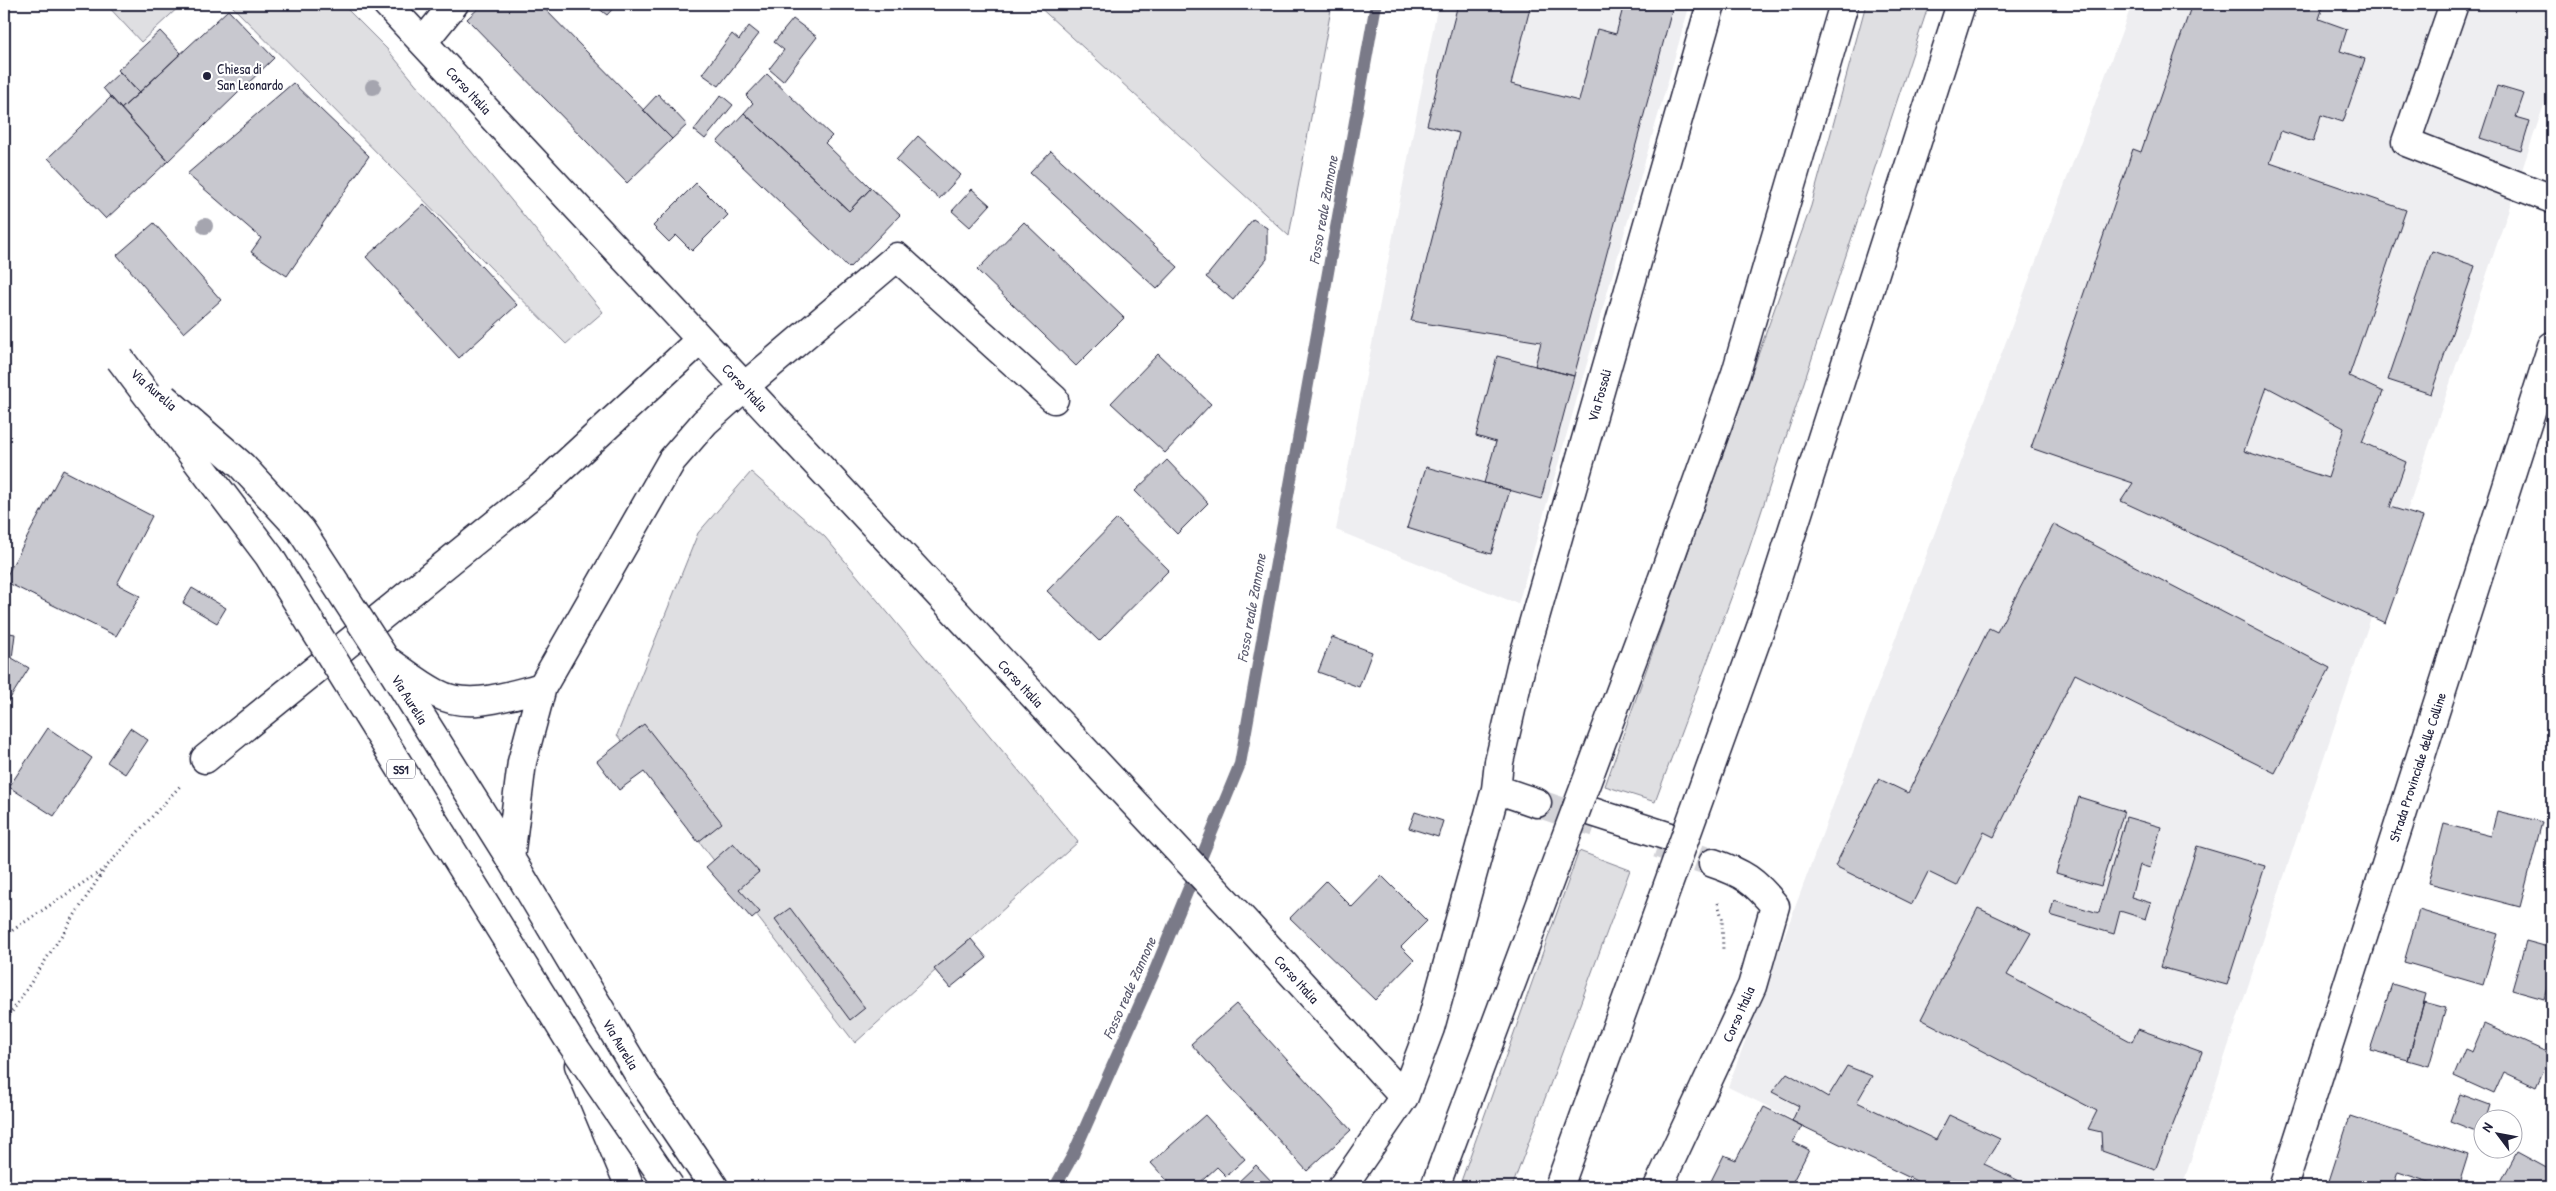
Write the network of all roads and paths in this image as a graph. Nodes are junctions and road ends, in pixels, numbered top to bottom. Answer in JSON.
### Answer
{"nodes":[{"id":1,"x":387,"y":4,"type":"edge"},
{"id":2,"x":454,"y":4,"type":"edge"},
{"id":3,"x":1711,"y":4,"type":"edge"},
{"id":4,"x":1844,"y":4,"type":"edge"},
{"id":5,"x":1961,"y":4,"type":"edge"},
{"id":6,"x":2454,"y":4,"type":"edge"},
{"id":7,"x":424,"y":41,"type":"junction"},
{"id":8,"x":2552,"y":199,"type":"edge"},
{"id":9,"x":700,"y":340,"type":"junction"},
{"id":10,"x":2552,"y":346,"type":"edge"},
{"id":11,"x":745,"y":386,"type":"junction"},
{"id":12,"x":1054,"y":399,"type":"dead end"},
{"id":13,"x":385,"y":659,"type":"junction"},
{"id":14,"x":542,"y":687,"type":"junction"},
{"id":15,"x":206,"y":758,"type":"joint"},
{"id":16,"x":1496,"y":789,"type":"junction"},
{"id":17,"x":1537,"y":803,"type":"tunnel mouth"},
{"id":18,"x":1577,"y":807,"type":"junction"},
{"id":19,"x":1683,"y":841,"type":"junction"},
{"id":20,"x":510,"y":858,"type":"junction"},
{"id":21,"x":1713,"y":863,"type":"tunnel mouth"},
{"id":22,"x":106,"y":867,"type":"junction"},
{"id":23,"x":1717,"y":898,"type":"dead end"},
{"id":24,"x":4,"y":936,"type":"edge"},
{"id":25,"x":1723,"y":960,"type":"dead end"},
{"id":26,"x":4,"y":1024,"type":"edge"},
{"id":27,"x":568,"y":1038,"type":"junction"},
{"id":28,"x":1404,"y":1097,"type":"junction"},
{"id":29,"x":630,"y":1187,"type":"edge"},
{"id":30,"x":670,"y":1187,"type":"edge"},
{"id":31,"x":714,"y":1187,"type":"edge"},
{"id":32,"x":1342,"y":1187,"type":"edge"},
{"id":33,"x":1435,"y":1187,"type":"edge"},
{"id":34,"x":1559,"y":1187,"type":"edge"},
{"id":35,"x":1658,"y":1187,"type":"edge"},
{"id":36,"x":2283,"y":1187,"type":"edge"}],
"edges":[{"from":1,"to":7,"type":"main road","name":"Corso Italia"},
{"from":2,"to":7,"type":"main road"},
{"from":3,"to":16,"type":"main road","name":"Via Fossoli"},
{"from":4,"to":18,"type":"main road","bridge":true},
{"from":5,"to":19,"type":"main road","bridge":true},
{"from":6,"to":8,"type":"main road"},
{"from":7,"to":9,"type":"main road","name":"Corso Italia"},
{"from":9,"to":11,"type":"main road","name":"Corso Italia"},
{"from":9,"to":15,"type":"main road"},
{"from":10,"to":36,"type":"main road","name":"Strada Provinciale delle Colline"},
{"from":11,"to":12,"type":"main road"},
{"from":11,"to":14,"type":"main road"},
{"from":11,"to":28,"type":"main road","name":"Corso Italia"},
{"from":13,"to":14,"type":"main road"},
{"from":13,"to":20,"type":"main road","name":"Via Aurelia","number":"SS1"},
{"from":13,"to":27,"type":"main road","name":"Via Aurelia","number":"SS1","bridge":true},
{"from":14,"to":20,"type":"main road"},
{"from":15,"to":22,"type":"path"},
{"from":16,"to":17,"type":"main road"},
{"from":16,"to":28,"type":"main road"},
{"from":18,"to":19,"type":"main road"},
{"from":18,"to":33,"type":"main road","bridge":true},
{"from":19,"to":34,"type":"main road","bridge":true},
{"from":20,"to":31,"type":"main road","name":"Via Aurelia","number":"SS1"},
{"from":21,"to":35,"type":"main road","name":"Corso Italia"},
{"from":22,"to":24,"type":"path"},
{"from":22,"to":26,"type":"path"},
{"from":23,"to":25,"type":"path"},
{"from":27,"to":29,"type":"main road","bridge":true},
{"from":27,"to":30,"type":"main road","name":"Via Aurelia","number":"SS1","bridge":true},
{"from":28,"to":32,"type":"main road"}]}
